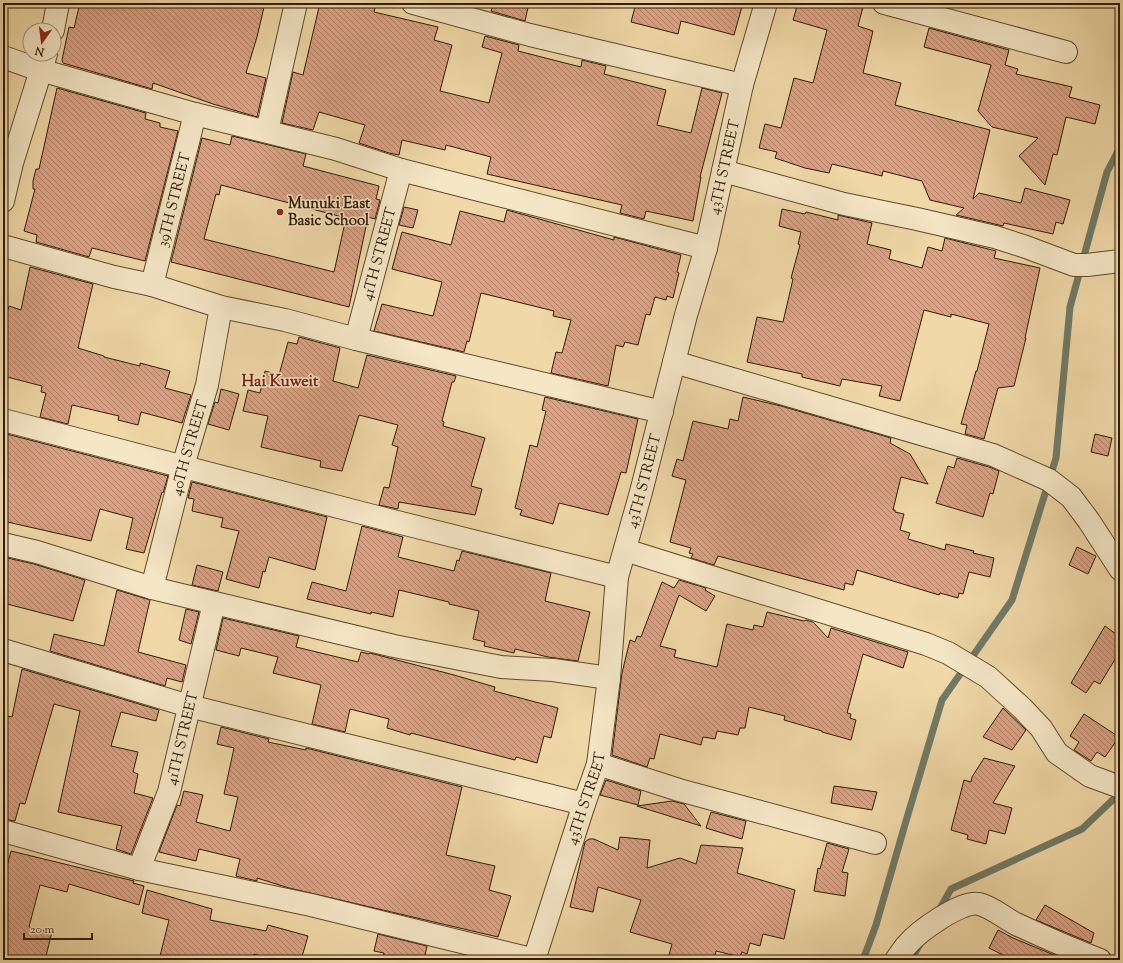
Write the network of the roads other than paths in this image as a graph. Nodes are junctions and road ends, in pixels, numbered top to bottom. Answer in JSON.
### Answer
{"nodes":[{"id":1,"x":58,"y":3,"type":"edge"},
{"id":2,"x":296,"y":3,"type":"edge"},
{"id":3,"x":414,"y":3,"type":"edge"},
{"id":4,"x":766,"y":3,"type":"edge"},
{"id":5,"x":884,"y":3,"type":"edge"},
{"id":6,"x":54,"y":22,"type":"edge"},
{"id":7,"x":1066,"y":52,"type":"dead end"},
{"id":8,"x":3,"y":57,"type":"edge"},
{"id":9,"x":22,"y":59,"type":"edge"},
{"id":10,"x":43,"y":62,"type":"edge"},
{"id":11,"x":742,"y":85,"type":"junction"},
{"id":12,"x":195,"y":114,"type":"junction"},
{"id":13,"x":267,"y":131,"type":"junction"},
{"id":14,"x":400,"y":170,"type":"junction"},
{"id":15,"x":723,"y":171,"type":"junction"},
{"id":16,"x":3,"y":201,"type":"edge"},
{"id":17,"x":3,"y":246,"type":"edge"},
{"id":18,"x":706,"y":248,"type":"junction"},
{"id":19,"x":1120,"y":260,"type":"edge"},
{"id":20,"x":152,"y":285,"type":"junction"},
{"id":21,"x":221,"y":307,"type":"junction"},
{"id":22,"x":356,"y":339,"type":"junction"},
{"id":23,"x":674,"y":362,"type":"junction"},
{"id":24,"x":662,"y":412,"type":"junction"},
{"id":25,"x":3,"y":420,"type":"edge"},
{"id":26,"x":183,"y":466,"type":"junction"},
{"id":27,"x":3,"y":544,"type":"edge"},
{"id":28,"x":625,"y":550,"type":"junction"},
{"id":29,"x":1120,"y":569,"type":"edge"},
{"id":30,"x":617,"y":577,"type":"junction"},
{"id":31,"x":152,"y":588,"type":"junction"},
{"id":32,"x":214,"y":603,"type":"junction"},
{"id":33,"x":3,"y":650,"type":"edge"},
{"id":34,"x":609,"y":678,"type":"junction"},
{"id":35,"x":189,"y":706,"type":"junction"},
{"id":36,"x":598,"y":764,"type":"junction"},
{"id":37,"x":1120,"y":787,"type":"edge"},
{"id":38,"x":584,"y":804,"type":"junction"},
{"id":39,"x":3,"y":831,"type":"edge"},
{"id":40,"x":875,"y":843,"type":"dead end"},
{"id":41,"x":139,"y":869,"type":"junction"},
{"id":42,"x":535,"y":960,"type":"edge"},
{"id":43,"x":896,"y":960,"type":"edge"},
{"id":44,"x":1100,"y":960,"type":"edge"}],
"edges":[{"from":1,"to":6,"type":"street"},
{"from":2,"to":13,"type":"street"},
{"from":3,"to":11,"type":"street"},
{"from":4,"to":11,"type":"street","name":"43TH STREET"},
{"from":5,"to":7,"type":"street"},
{"from":8,"to":9,"type":"street"},
{"from":10,"to":12,"type":"street"},
{"from":10,"to":16,"type":"street"},
{"from":11,"to":15,"type":"street","name":"43TH STREET"},
{"from":12,"to":13,"type":"street"},
{"from":12,"to":20,"type":"street","name":"39TH STREET"},
{"from":13,"to":14,"type":"street"},
{"from":14,"to":18,"type":"street"},
{"from":14,"to":22,"type":"street","name":"41TH STREET"},
{"from":15,"to":18,"type":"street","name":"43TH STREET"},
{"from":15,"to":19,"type":"street"},
{"from":17,"to":20,"type":"street"},
{"from":18,"to":23,"type":"street","name":"43TH STREET"},
{"from":20,"to":21,"type":"street"},
{"from":21,"to":22,"type":"street"},
{"from":21,"to":26,"type":"street","name":"40TH STREET"},
{"from":22,"to":24,"type":"street"},
{"from":23,"to":24,"type":"street","name":"43TH STREET"},
{"from":23,"to":29,"type":"street"},
{"from":24,"to":28,"type":"street","name":"43TH STREET"},
{"from":25,"to":26,"type":"street"},
{"from":26,"to":30,"type":"street"},
{"from":26,"to":31,"type":"street","name":"40TH STREET"},
{"from":27,"to":31,"type":"street"},
{"from":28,"to":30,"type":"street","name":"43TH STREET"},
{"from":28,"to":37,"type":"street"},
{"from":30,"to":34,"type":"street","name":"43TH STREET"},
{"from":31,"to":32,"type":"street"},
{"from":32,"to":34,"type":"street"},
{"from":32,"to":35,"type":"street","name":"41TH STREET"},
{"from":33,"to":35,"type":"street"},
{"from":34,"to":36,"type":"street","name":"43TH STREET"},
{"from":35,"to":38,"type":"street"},
{"from":35,"to":41,"type":"street","name":"41TH STREET"},
{"from":36,"to":38,"type":"street","name":"43TH STREET"},
{"from":36,"to":40,"type":"street"},
{"from":38,"to":42,"type":"street","name":"43TH STREET"},
{"from":39,"to":41,"type":"street"},
{"from":41,"to":42,"type":"street"},
{"from":43,"to":44,"type":"street"}]}
